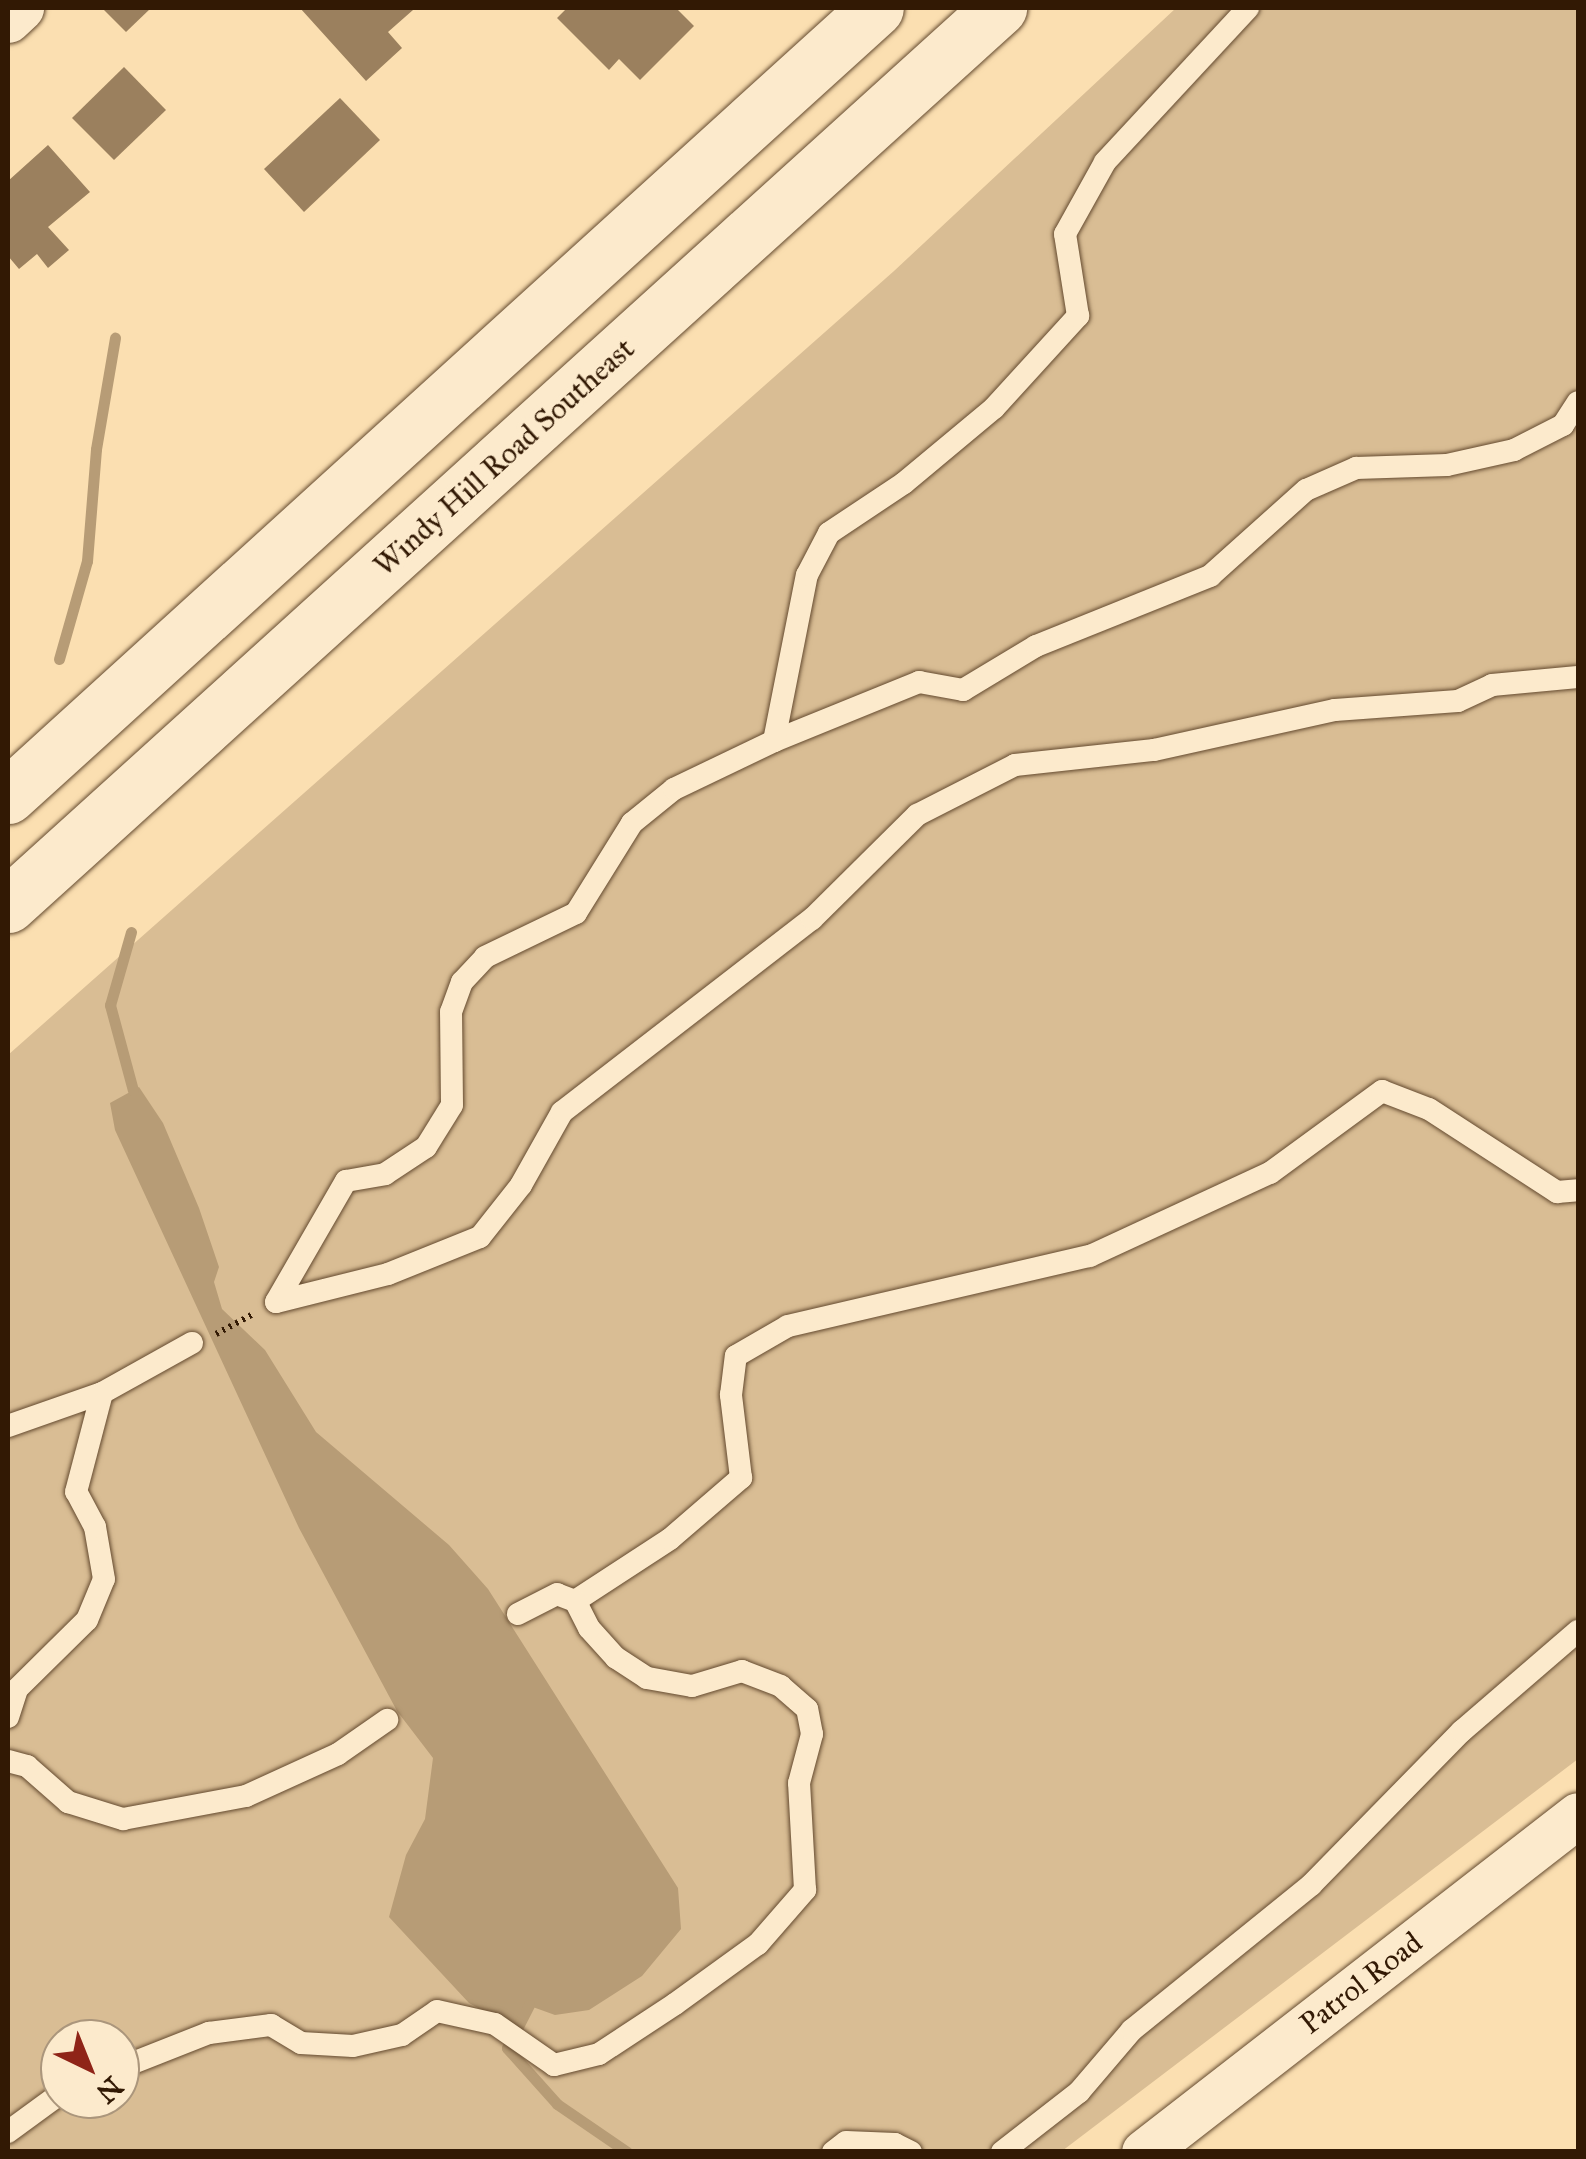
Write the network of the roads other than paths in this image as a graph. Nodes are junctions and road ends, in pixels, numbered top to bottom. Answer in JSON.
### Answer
{"nodes":[{"id":1,"x":21,"y":8,"type":"edge"},
{"id":2,"x":876,"y":8,"type":"edge"},
{"id":3,"x":999,"y":8,"type":"edge"},
{"id":4,"x":1248,"y":8,"type":"edge"},
{"id":5,"x":8,"y":20,"type":"edge"},
{"id":6,"x":1578,"y":402,"type":"edge"},
{"id":7,"x":1578,"y":676,"type":"edge"},
{"id":8,"x":774,"y":741,"type":"junction"},
{"id":9,"x":8,"y":796,"type":"edge"},
{"id":10,"x":8,"y":905,"type":"edge"},
{"id":11,"x":1578,"y":1190,"type":"edge"},
{"id":12,"x":192,"y":1343,"type":"road end"},
{"id":13,"x":102,"y":1393,"type":"junction"},
{"id":14,"x":8,"y":1426,"type":"edge"},
{"id":15,"x":576,"y":1601,"type":"junction"},
{"id":16,"x":518,"y":1614,"type":"dead end"},
{"id":17,"x":1578,"y":1632,"type":"edge"},
{"id":18,"x":8,"y":1718,"type":"edge"},
{"id":19,"x":387,"y":1720,"type":"dead end"},
{"id":20,"x":8,"y":1761,"type":"edge"},
{"id":21,"x":1578,"y":1814,"type":"edge"},
{"id":22,"x":140,"y":2060,"type":"edge"},
{"id":23,"x":40,"y":2109,"type":"edge"},
{"id":24,"x":8,"y":2132,"type":"edge"},
{"id":25,"x":834,"y":2152,"type":"edge"},
{"id":26,"x":911,"y":2152,"type":"edge"},
{"id":27,"x":1002,"y":2152,"type":"edge"},
{"id":28,"x":1144,"y":2152,"type":"edge"}],
"edges":[{"from":1,"to":5,"type":"street"},
{"from":2,"to":9,"type":"main road"},
{"from":3,"to":10,"type":"main road","name":"Windy Hill Road Southeast"},
{"from":4,"to":8,"type":"lane"},
{"from":6,"to":8,"type":"lane"},
{"from":7,"to":8,"type":"lane"},
{"from":11,"to":15,"type":"lane"},
{"from":12,"to":13,"type":"lane"},
{"from":13,"to":14,"type":"lane"},
{"from":13,"to":18,"type":"lane"},
{"from":15,"to":16,"type":"lane"},
{"from":15,"to":22,"type":"lane"},
{"from":17,"to":27,"type":"lane"},
{"from":19,"to":20,"type":"lane"},
{"from":21,"to":28,"type":"street","name":"Patrol Road"},
{"from":23,"to":24,"type":"lane"},
{"from":25,"to":26,"type":"lane"}]}
